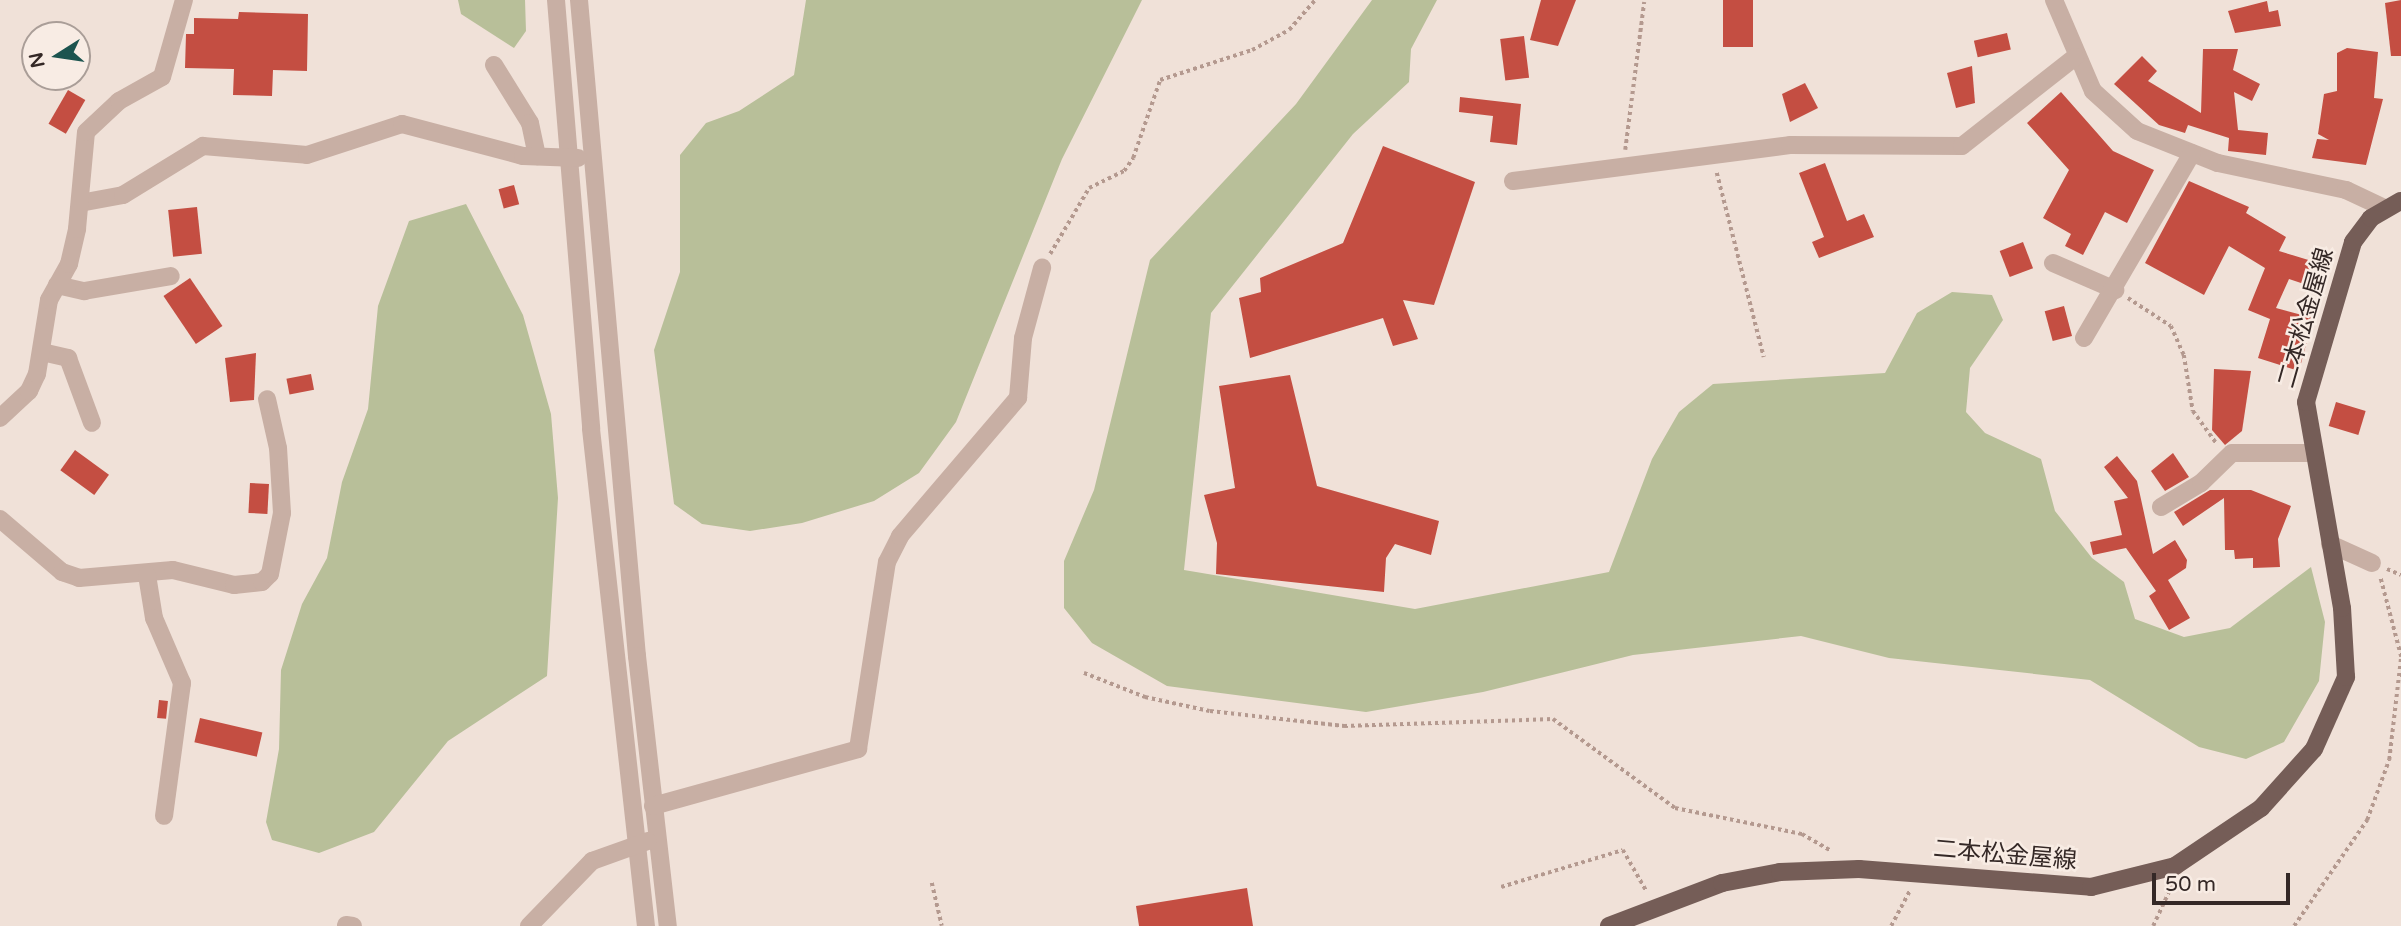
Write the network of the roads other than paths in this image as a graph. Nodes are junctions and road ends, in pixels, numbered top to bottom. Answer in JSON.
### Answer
{"nodes":[{"id":1,"x":184,"y":0,"type":"edge"},
{"id":2,"x":556,"y":0,"type":"edge"},
{"id":3,"x":579,"y":0,"type":"edge"},
{"id":4,"x":2054,"y":0,"type":"edge"},
{"id":5,"x":2075,"y":57,"type":"junction"},
{"id":6,"x":494,"y":65,"type":"dead end"},
{"id":7,"x":2192,"y":153,"type":"junction"},
{"id":8,"x":537,"y":156,"type":"junction"},
{"id":9,"x":567,"y":157,"type":"junction"},
{"id":10,"x":592,"y":158,"type":"junction"},
{"id":11,"x":1513,"y":181,"type":"dead end"},
{"id":12,"x":80,"y":204,"type":"junction"},
{"id":13,"x":2393,"y":204,"type":"edge"},
{"id":14,"x":2053,"y":263,"type":"dead end"},
{"id":15,"x":1042,"y":268,"type":"road end"},
{"id":16,"x":171,"y":276,"type":"dead end"},
{"id":17,"x":58,"y":285,"type":"junction"},
{"id":18,"x":2115,"y":290,"type":"junction"},
{"id":19,"x":2084,"y":338,"type":"dead end"},
{"id":20,"x":42,"y":352,"type":"junction"},
{"id":21,"x":267,"y":399,"type":"dead end"},
{"id":22,"x":0,"y":418,"type":"edge"},
{"id":23,"x":92,"y":423,"type":"dead end"},
{"id":24,"x":2311,"y":453,"type":"junction"},
{"id":25,"x":2161,"y":507,"type":"dead end"},
{"id":26,"x":0,"y":519,"type":"edge"},
{"id":27,"x":2330,"y":544,"type":"junction"},
{"id":28,"x":2372,"y":563,"type":"road end"},
{"id":29,"x":147,"y":575,"type":"junction"},
{"id":30,"x":653,"y":806,"type":"junction"},
{"id":31,"x":164,"y":816,"type":"dead end"},
{"id":32,"x":656,"y":839,"type":"junction"},
{"id":33,"x":637,"y":844,"type":"junction"},
{"id":34,"x":529,"y":926,"type":"edge"},
{"id":35,"x":646,"y":926,"type":"edge"},
{"id":36,"x":668,"y":926,"type":"edge"},
{"id":37,"x":1609,"y":926,"type":"edge"}],
"edges":[{"from":1,"to":12,"type":"street"},
{"from":2,"to":9,"type":"street"},
{"from":3,"to":10,"type":"street"},
{"from":4,"to":5,"type":"street"},
{"from":5,"to":7,"type":"street"},
{"from":5,"to":11,"type":"street"},
{"from":6,"to":8,"type":"street"},
{"from":7,"to":13,"type":"street"},
{"from":7,"to":18,"type":"street"},
{"from":8,"to":9,"type":"street"},
{"from":8,"to":12,"type":"street"},
{"from":9,"to":10,"type":"street"},
{"from":9,"to":33,"type":"street"},
{"from":10,"to":30,"type":"street"},
{"from":12,"to":17,"type":"street"},
{"from":13,"to":24,"type":"main road","name":"二本松金屋線"},
{"from":14,"to":18,"type":"street"},
{"from":15,"to":30,"type":"street"},
{"from":16,"to":17,"type":"street"},
{"from":17,"to":20,"type":"street"},
{"from":18,"to":19,"type":"street"},
{"from":20,"to":22,"type":"street"},
{"from":20,"to":23,"type":"street"},
{"from":21,"to":29,"type":"street"},
{"from":24,"to":25,"type":"street"},
{"from":24,"to":27,"type":"main road","name":"二本松金屋線"},
{"from":26,"to":29,"type":"street"},
{"from":27,"to":28,"type":"street"},
{"from":27,"to":37,"type":"main road","name":"二本松金屋線"},
{"from":29,"to":31,"type":"street"},
{"from":30,"to":32,"type":"street"},
{"from":32,"to":33,"type":"street"},
{"from":32,"to":36,"type":"street"},
{"from":33,"to":34,"type":"street"},
{"from":33,"to":35,"type":"street"}]}
